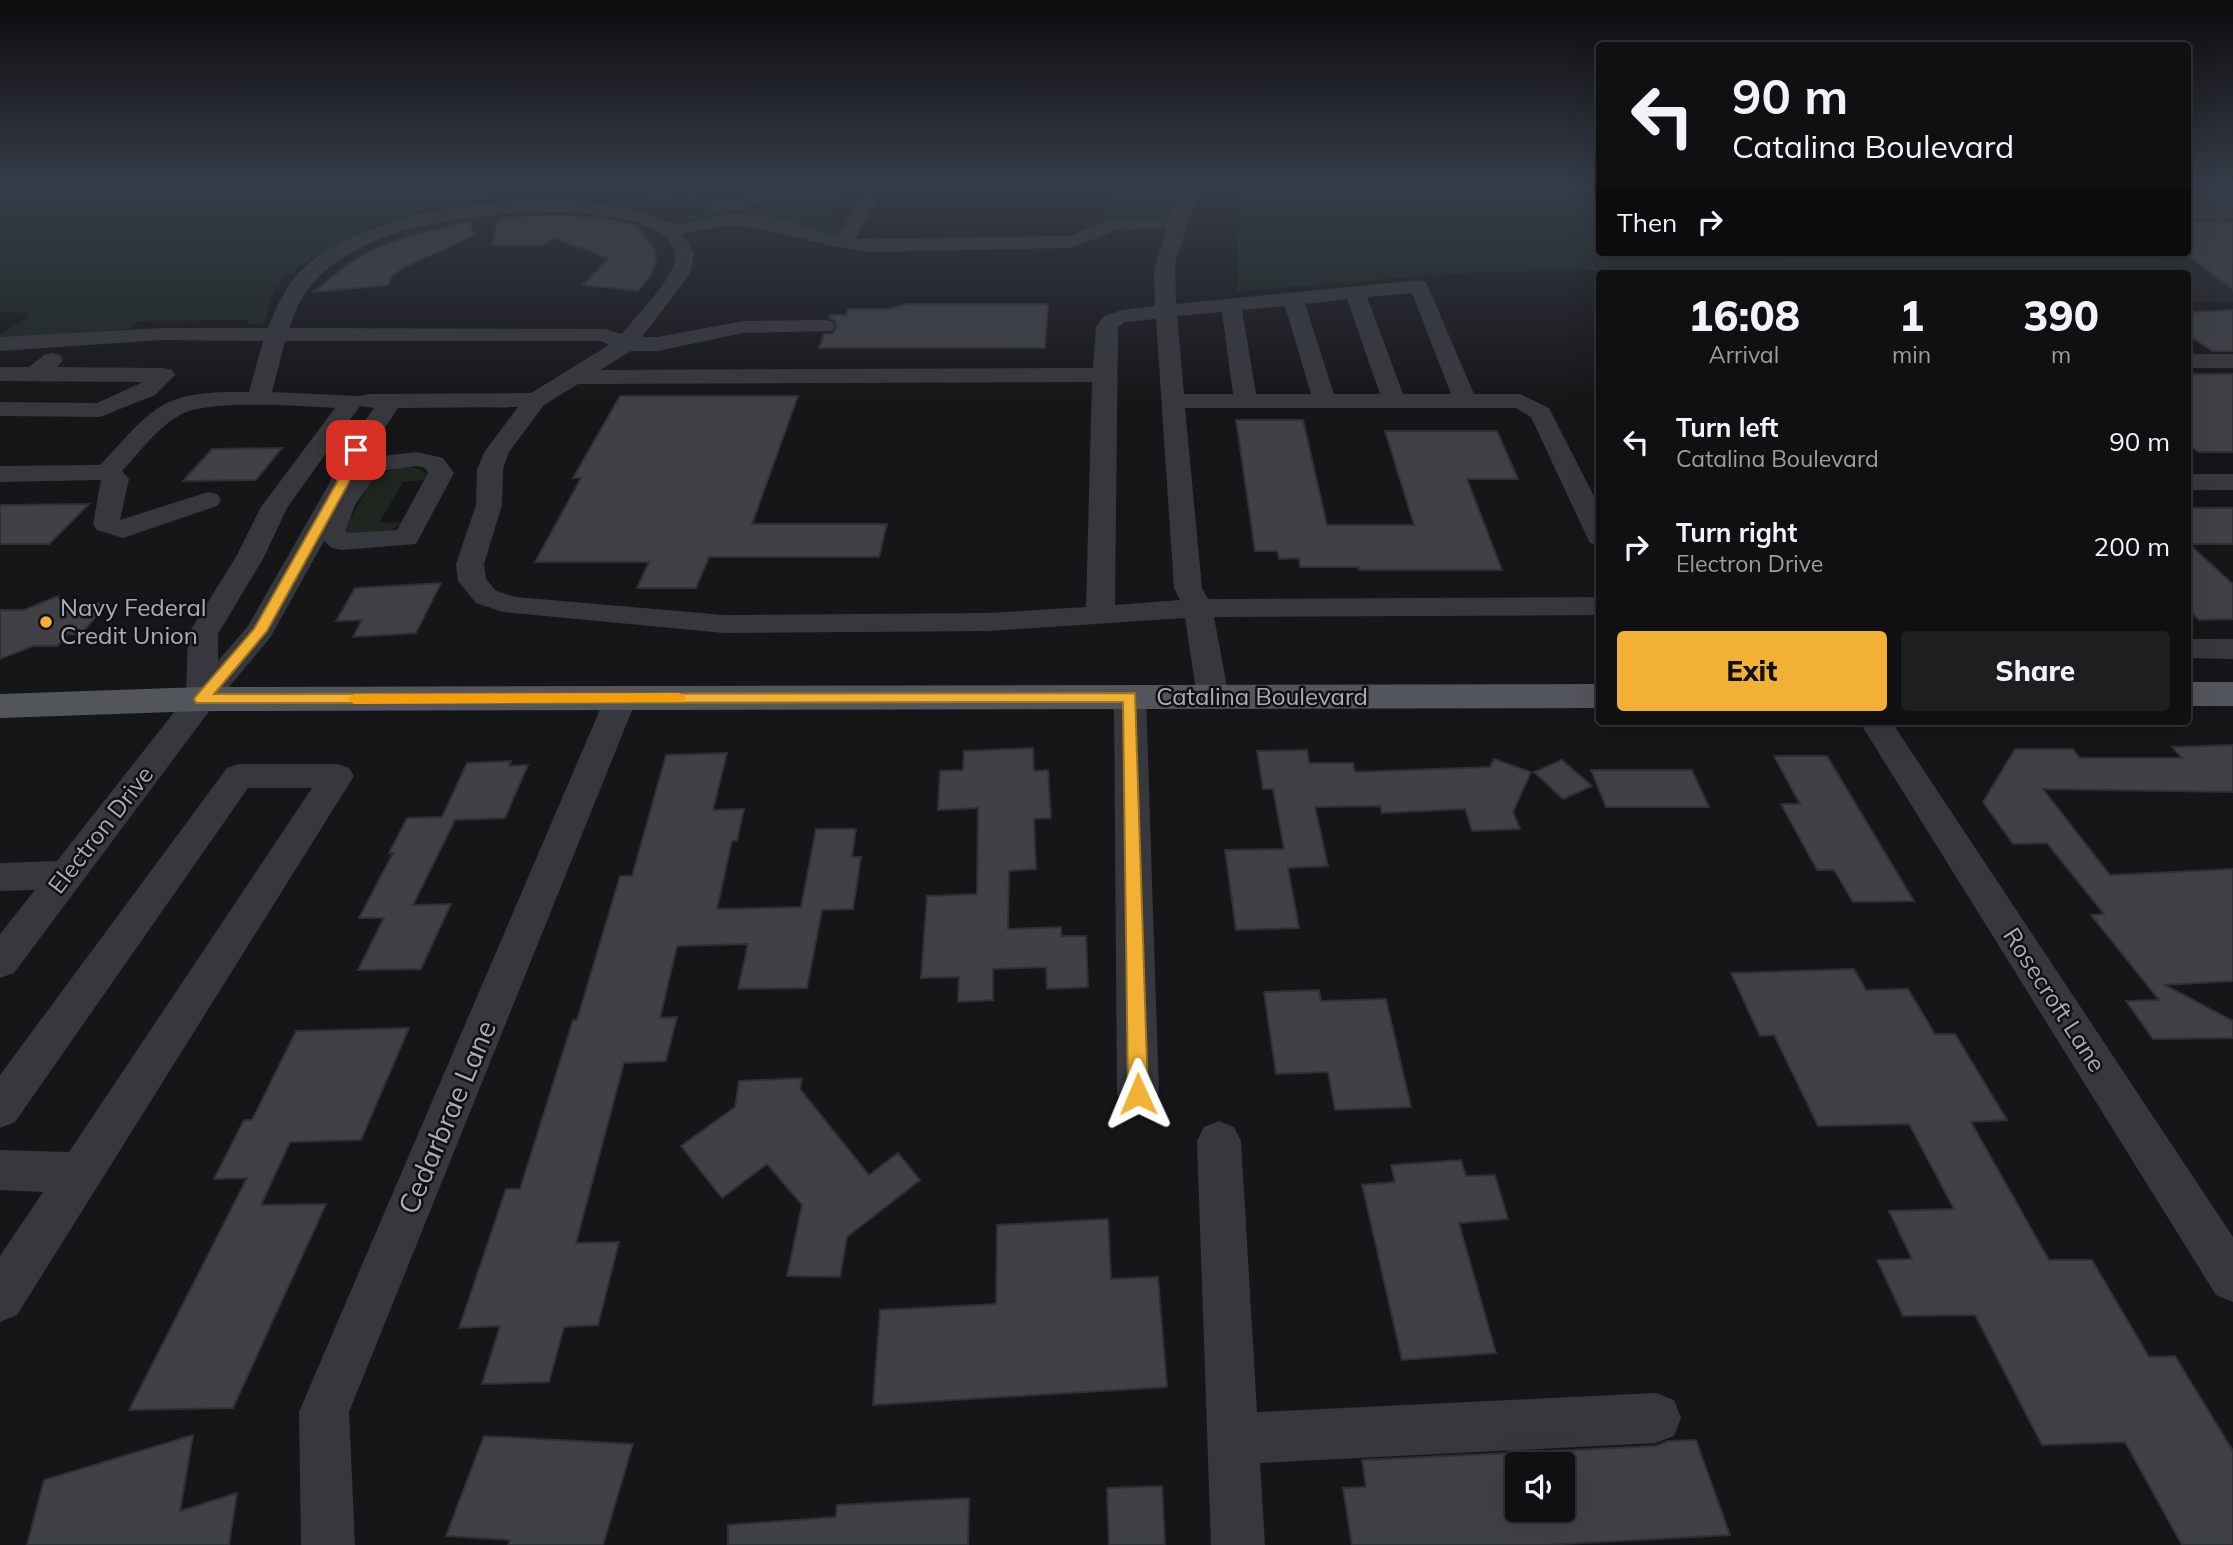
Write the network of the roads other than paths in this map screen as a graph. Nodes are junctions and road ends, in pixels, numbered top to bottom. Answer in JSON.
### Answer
{"nodes":[{"id":1,"x":331,"y":259,"type":"edge"},
{"id":2,"x":683,"y":259,"type":"edge"},
{"id":3,"x":1164,"y":259,"type":"edge"},
{"id":4,"x":1354,"y":293,"type":"junction"},
{"id":5,"x":1293,"y":299,"type":"junction"},
{"id":6,"x":1231,"y":305,"type":"junction"},
{"id":7,"x":1168,"y":311,"type":"junction"},
{"id":8,"x":824,"y":326,"type":"dead end"},
{"id":9,"x":277,"y":334,"type":"junction"},
{"id":10,"x":75,"y":340,"type":"junction"},
{"id":11,"x":0,"y":344,"type":"edge"},
{"id":12,"x":626,"y":344,"type":"junction"},
{"id":13,"x":2191,"y":361,"type":"edge"},
{"id":14,"x":2233,"y":361,"type":"edge"},
{"id":15,"x":0,"y":374,"type":"edge"},
{"id":16,"x":35,"y":374,"type":"junction"},
{"id":17,"x":1104,"y":375,"type":"junction"},
{"id":18,"x":577,"y":377,"type":"junction"},
{"id":19,"x":258,"y":400,"type":"junction"},
{"id":20,"x":536,"y":400,"type":"junction"},
{"id":21,"x":1245,"y":400,"type":"junction"},
{"id":22,"x":1324,"y":400,"type":"junction"},
{"id":23,"x":352,"y":401,"type":"junction"},
{"id":24,"x":391,"y":401,"type":"junction"},
{"id":25,"x":1173,"y":401,"type":"junction"},
{"id":26,"x":1394,"y":401,"type":"junction"},
{"id":27,"x":1465,"y":401,"type":"junction"},
{"id":28,"x":0,"y":409,"type":"edge"},
{"id":29,"x":149,"y":431,"type":"junction"},
{"id":30,"x":0,"y":432,"type":"edge"},
{"id":31,"x":107,"y":472,"type":"junction"},
{"id":32,"x":0,"y":474,"type":"edge"},
{"id":33,"x":2191,"y":482,"type":"edge"},
{"id":34,"x":2233,"y":482,"type":"edge"},
{"id":35,"x":348,"y":484,"type":"junction"},
{"id":36,"x":282,"y":497,"type":"junction"},
{"id":37,"x":208,"y":500,"type":"dead end"},
{"id":38,"x":1596,"y":529,"type":"edge"},
{"id":39,"x":1596,"y":606,"type":"edge"},
{"id":40,"x":1199,"y":608,"type":"junction"},
{"id":41,"x":1100,"y":616,"type":"junction"},
{"id":42,"x":2191,"y":649,"type":"edge"},
{"id":43,"x":2233,"y":649,"type":"edge"},
{"id":44,"x":2191,"y":694,"type":"edge"},
{"id":45,"x":2233,"y":694,"type":"edge"},
{"id":46,"x":1596,"y":696,"type":"edge"},
{"id":47,"x":1130,"y":697,"type":"junction"},
{"id":48,"x":1213,"y":697,"type":"junction"},
{"id":49,"x":621,"y":698,"type":"junction"},
{"id":50,"x":202,"y":699,"type":"junction"},
{"id":51,"x":0,"y":706,"type":"edge"},
{"id":52,"x":1878,"y":725,"type":"edge"},
{"id":53,"x":65,"y":875,"type":"junction"},
{"id":54,"x":0,"y":877,"type":"edge"},
{"id":55,"x":0,"y":962,"type":"edge"},
{"id":56,"x":1138,"y":1094,"type":"dead end"},
{"id":57,"x":0,"y":1109,"type":"edge"},
{"id":58,"x":1219,"y":1141,"type":"dead end"},
{"id":59,"x":0,"y":1170,"type":"edge"},
{"id":60,"x":81,"y":1173,"type":"junction"},
{"id":61,"x":2233,"y":1279,"type":"edge"},
{"id":62,"x":0,"y":1298,"type":"edge"},
{"id":63,"x":1656,"y":1418,"type":"dead end"},
{"id":64,"x":1234,"y":1439,"type":"junction"},
{"id":65,"x":328,"y":1545,"type":"edge"},
{"id":66,"x":1238,"y":1545,"type":"edge"}],
"edges":[{"from":1,"to":9,"type":"street"},
{"from":2,"to":12,"type":"street"},
{"from":3,"to":7,"type":"street"},
{"from":4,"to":5,"type":"street"},
{"from":4,"to":26,"type":"street"},
{"from":4,"to":27,"type":"street"},
{"from":5,"to":6,"type":"street"},
{"from":5,"to":22,"type":"street"},
{"from":6,"to":7,"type":"street"},
{"from":6,"to":21,"type":"street"},
{"from":7,"to":17,"type":"street"},
{"from":7,"to":25,"type":"street"},
{"from":8,"to":12,"type":"street"},
{"from":9,"to":10,"type":"street"},
{"from":9,"to":12,"type":"street"},
{"from":9,"to":19,"type":"street"},
{"from":10,"to":11,"type":"street"},
{"from":10,"to":16,"type":"street"},
{"from":12,"to":18,"type":"street"},
{"from":13,"to":14,"type":"street"},
{"from":15,"to":16,"type":"street"},
{"from":16,"to":28,"type":"street"},
{"from":17,"to":18,"type":"street"},
{"from":17,"to":41,"type":"street"},
{"from":18,"to":20,"type":"street"},
{"from":19,"to":23,"type":"street"},
{"from":19,"to":29,"type":"street"},
{"from":20,"to":24,"type":"street"},
{"from":20,"to":41,"type":"street"},
{"from":21,"to":22,"type":"street"},
{"from":21,"to":25,"type":"street"},
{"from":22,"to":26,"type":"street"},
{"from":23,"to":24,"type":"street"},
{"from":23,"to":36,"type":"street"},
{"from":24,"to":35,"type":"street","name":"Electron Drive"},
{"from":25,"to":40,"type":"street"},
{"from":26,"to":27,"type":"street"},
{"from":27,"to":38,"type":"street"},
{"from":29,"to":30,"type":"street"},
{"from":29,"to":31,"type":"street"},
{"from":31,"to":32,"type":"street"},
{"from":31,"to":37,"type":"street"},
{"from":33,"to":34,"type":"street"},
{"from":35,"to":36,"type":"street"},
{"from":35,"to":50,"type":"street","name":"Electron Drive"},
{"from":36,"to":50,"type":"street"},
{"from":39,"to":40,"type":"street"},
{"from":40,"to":41,"type":"street"},
{"from":40,"to":48,"type":"street"},
{"from":42,"to":43,"type":"street"},
{"from":44,"to":45,"type":"main road"},
{"from":46,"to":48,"type":"main road","name":"Catalina Boulevard"},
{"from":47,"to":48,"type":"main road","name":"Catalina Boulevard"},
{"from":47,"to":49,"type":"main road","name":"Catalina Boulevard"},
{"from":47,"to":56,"type":"street"},
{"from":49,"to":50,"type":"main road","name":"Catalina Boulevard"},
{"from":49,"to":65,"type":"street","name":"Cedarbrae Lane"},
{"from":50,"to":51,"type":"main road","name":"Catalina Boulevard"},
{"from":50,"to":53,"type":"street","name":"Electron Drive"},
{"from":52,"to":61,"type":"street","name":"Rosecroft Lane"},
{"from":53,"to":54,"type":"street"},
{"from":53,"to":55,"type":"street","name":"Electron Drive"},
{"from":57,"to":60,"type":"street"},
{"from":58,"to":64,"type":"street"},
{"from":59,"to":60,"type":"street"},
{"from":60,"to":62,"type":"street"},
{"from":63,"to":64,"type":"street"},
{"from":64,"to":66,"type":"street"}]}
